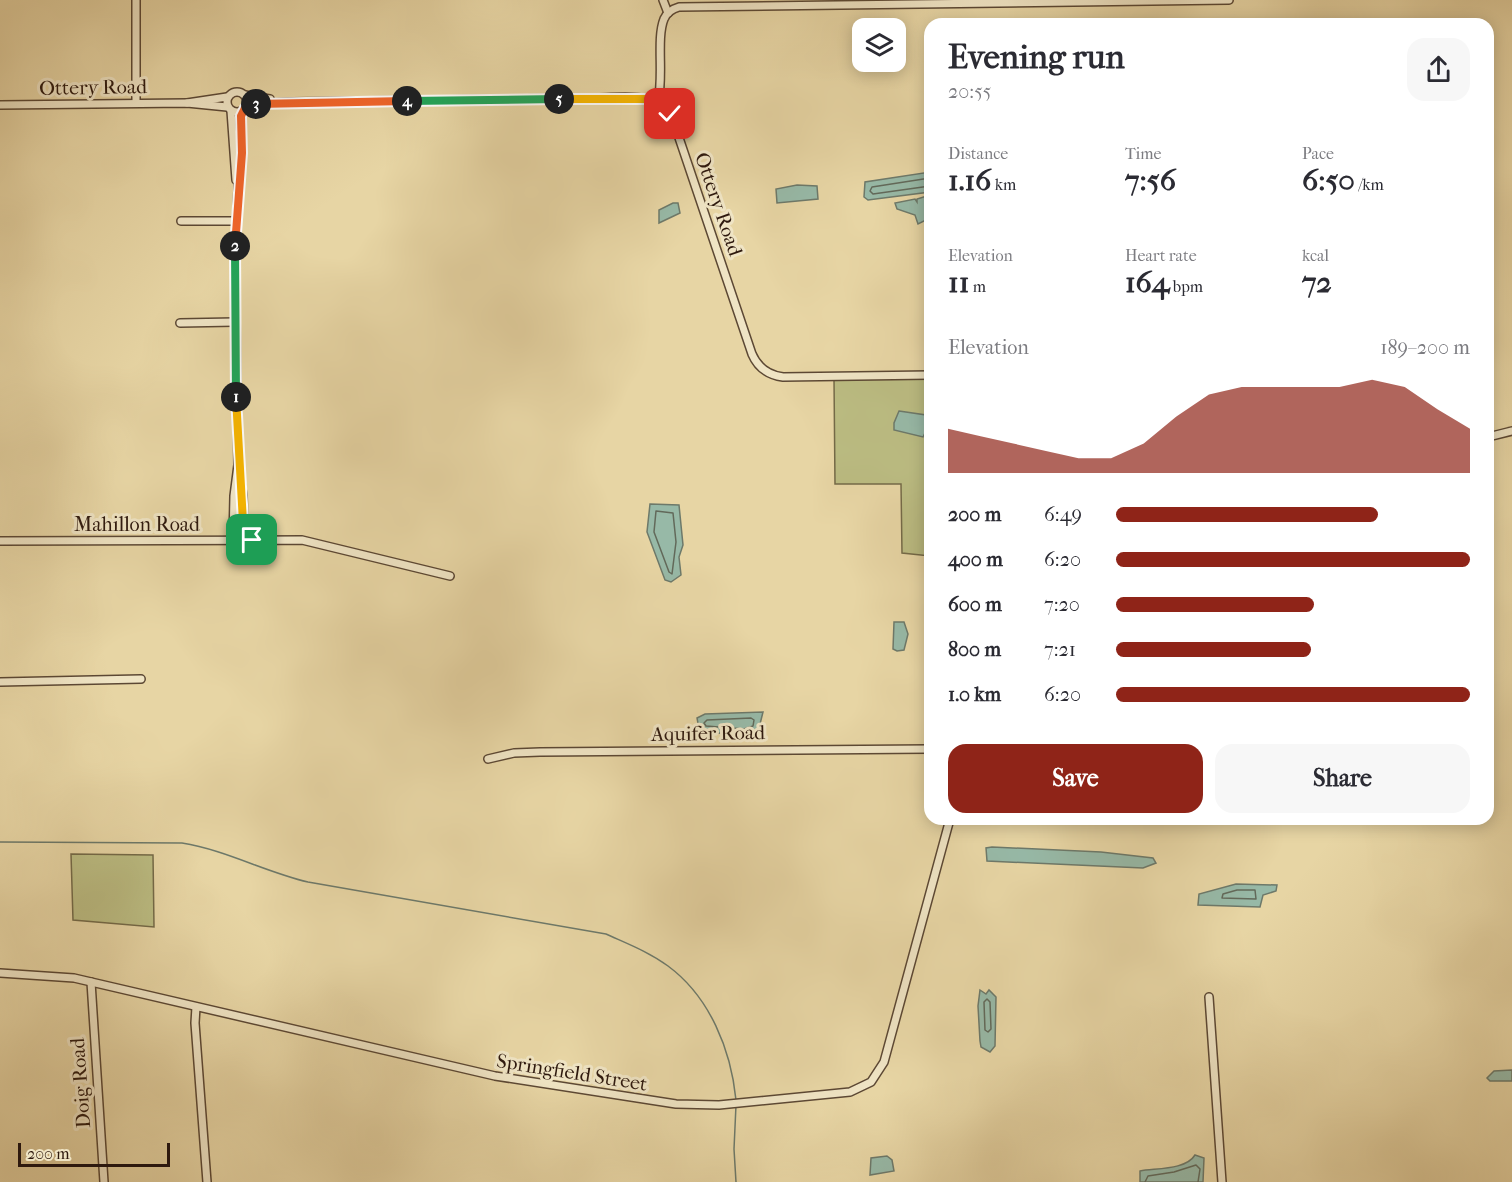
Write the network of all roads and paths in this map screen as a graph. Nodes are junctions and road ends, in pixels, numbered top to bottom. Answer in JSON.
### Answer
{"nodes":[{"id":1,"x":136,"y":0,"type":"edge"},
{"id":2,"x":663,"y":0,"type":"edge"},
{"id":3,"x":1195,"y":0,"type":"edge"},
{"id":4,"x":1229,"y":0,"type":"edge"},
{"id":5,"x":996,"y":2,"type":"edge"},
{"id":6,"x":668,"y":13,"type":"junction"},
{"id":7,"x":245,"y":95,"type":"junction"},
{"id":8,"x":227,"y":97,"type":"junction"},
{"id":9,"x":658,"y":101,"type":"junction"},
{"id":10,"x":293,"y":102,"type":"junction"},
{"id":11,"x":136,"y":103,"type":"junction"},
{"id":12,"x":187,"y":103,"type":"junction"},
{"id":13,"x":0,"y":105,"type":"edge"},
{"id":14,"x":229,"y":109,"type":"junction"},
{"id":15,"x":244,"y":109,"type":"junction"},
{"id":16,"x":238,"y":188,"type":"junction"},
{"id":17,"x":181,"y":221,"type":"dead end"},
{"id":18,"x":237,"y":221,"type":"junction"},
{"id":19,"x":235,"y":322,"type":"junction"},
{"id":20,"x":180,"y":323,"type":"dead end"},
{"id":21,"x":924,"y":375,"type":"edge"},
{"id":22,"x":1512,"y":430,"type":"edge"},
{"id":23,"x":1494,"y":435,"type":"edge"},
{"id":24,"x":238,"y":465,"type":"junction"},
{"id":25,"x":234,"y":540,"type":"junction"},
{"id":26,"x":244,"y":540,"type":"junction"},
{"id":27,"x":0,"y":541,"type":"edge"},
{"id":28,"x":450,"y":576,"type":"dead end"},
{"id":29,"x":141,"y":679,"type":"dead end"},
{"id":30,"x":0,"y":682,"type":"edge"},
{"id":31,"x":924,"y":749,"type":"edge"},
{"id":32,"x":488,"y":759,"type":"dead end"},
{"id":33,"x":948,"y":825,"type":"edge"},
{"id":34,"x":0,"y":973,"type":"edge"},
{"id":35,"x":91,"y":981,"type":"junction"},
{"id":36,"x":1209,"y":997,"type":"dead end"},
{"id":37,"x":196,"y":1007,"type":"junction"},
{"id":38,"x":104,"y":1182,"type":"edge"},
{"id":39,"x":207,"y":1182,"type":"edge"},
{"id":40,"x":1222,"y":1182,"type":"edge"}],
"edges":[{"from":1,"to":11,"type":"street"},
{"from":2,"to":6,"type":"street"},
{"from":3,"to":4,"type":"street"},
{"from":3,"to":5,"type":"street"},
{"from":5,"to":6,"type":"street"},
{"from":6,"to":9,"type":"street"},
{"from":7,"to":8,"type":"street"},
{"from":7,"to":10,"type":"street"},
{"from":7,"to":15,"type":"street"},
{"from":8,"to":12,"type":"street","name":"Ottery Road"},
{"from":8,"to":14,"type":"street"},
{"from":9,"to":10,"type":"street"},
{"from":9,"to":21,"type":"street","name":"Ottery Road"},
{"from":10,"to":15,"type":"street"},
{"from":11,"to":12,"type":"street","name":"Ottery Road"},
{"from":11,"to":13,"type":"street","name":"Ottery Road"},
{"from":12,"to":14,"type":"street","name":"Ottery Road"},
{"from":14,"to":15,"type":"street"},
{"from":14,"to":16,"type":"street"},
{"from":15,"to":16,"type":"street"},
{"from":16,"to":18,"type":"street"},
{"from":17,"to":18,"type":"street"},
{"from":18,"to":19,"type":"street"},
{"from":19,"to":20,"type":"street"},
{"from":19,"to":24,"type":"street"},
{"from":22,"to":23,"type":"street"},
{"from":24,"to":25,"type":"street"},
{"from":24,"to":26,"type":"street"},
{"from":25,"to":26,"type":"street","name":"Mahillon Road"},
{"from":25,"to":27,"type":"street","name":"Mahillon Road"},
{"from":26,"to":28,"type":"street","name":"Mahillon Road"},
{"from":29,"to":30,"type":"street"},
{"from":31,"to":32,"type":"street","name":"Aquifer Road"},
{"from":33,"to":37,"type":"street","name":"Springfield Street"},
{"from":34,"to":35,"type":"street","name":"Springfield Street"},
{"from":35,"to":37,"type":"street","name":"Springfield Street"},
{"from":35,"to":38,"type":"street","name":"Doig Road"},
{"from":36,"to":40,"type":"street"},
{"from":37,"to":39,"type":"street"}]}
